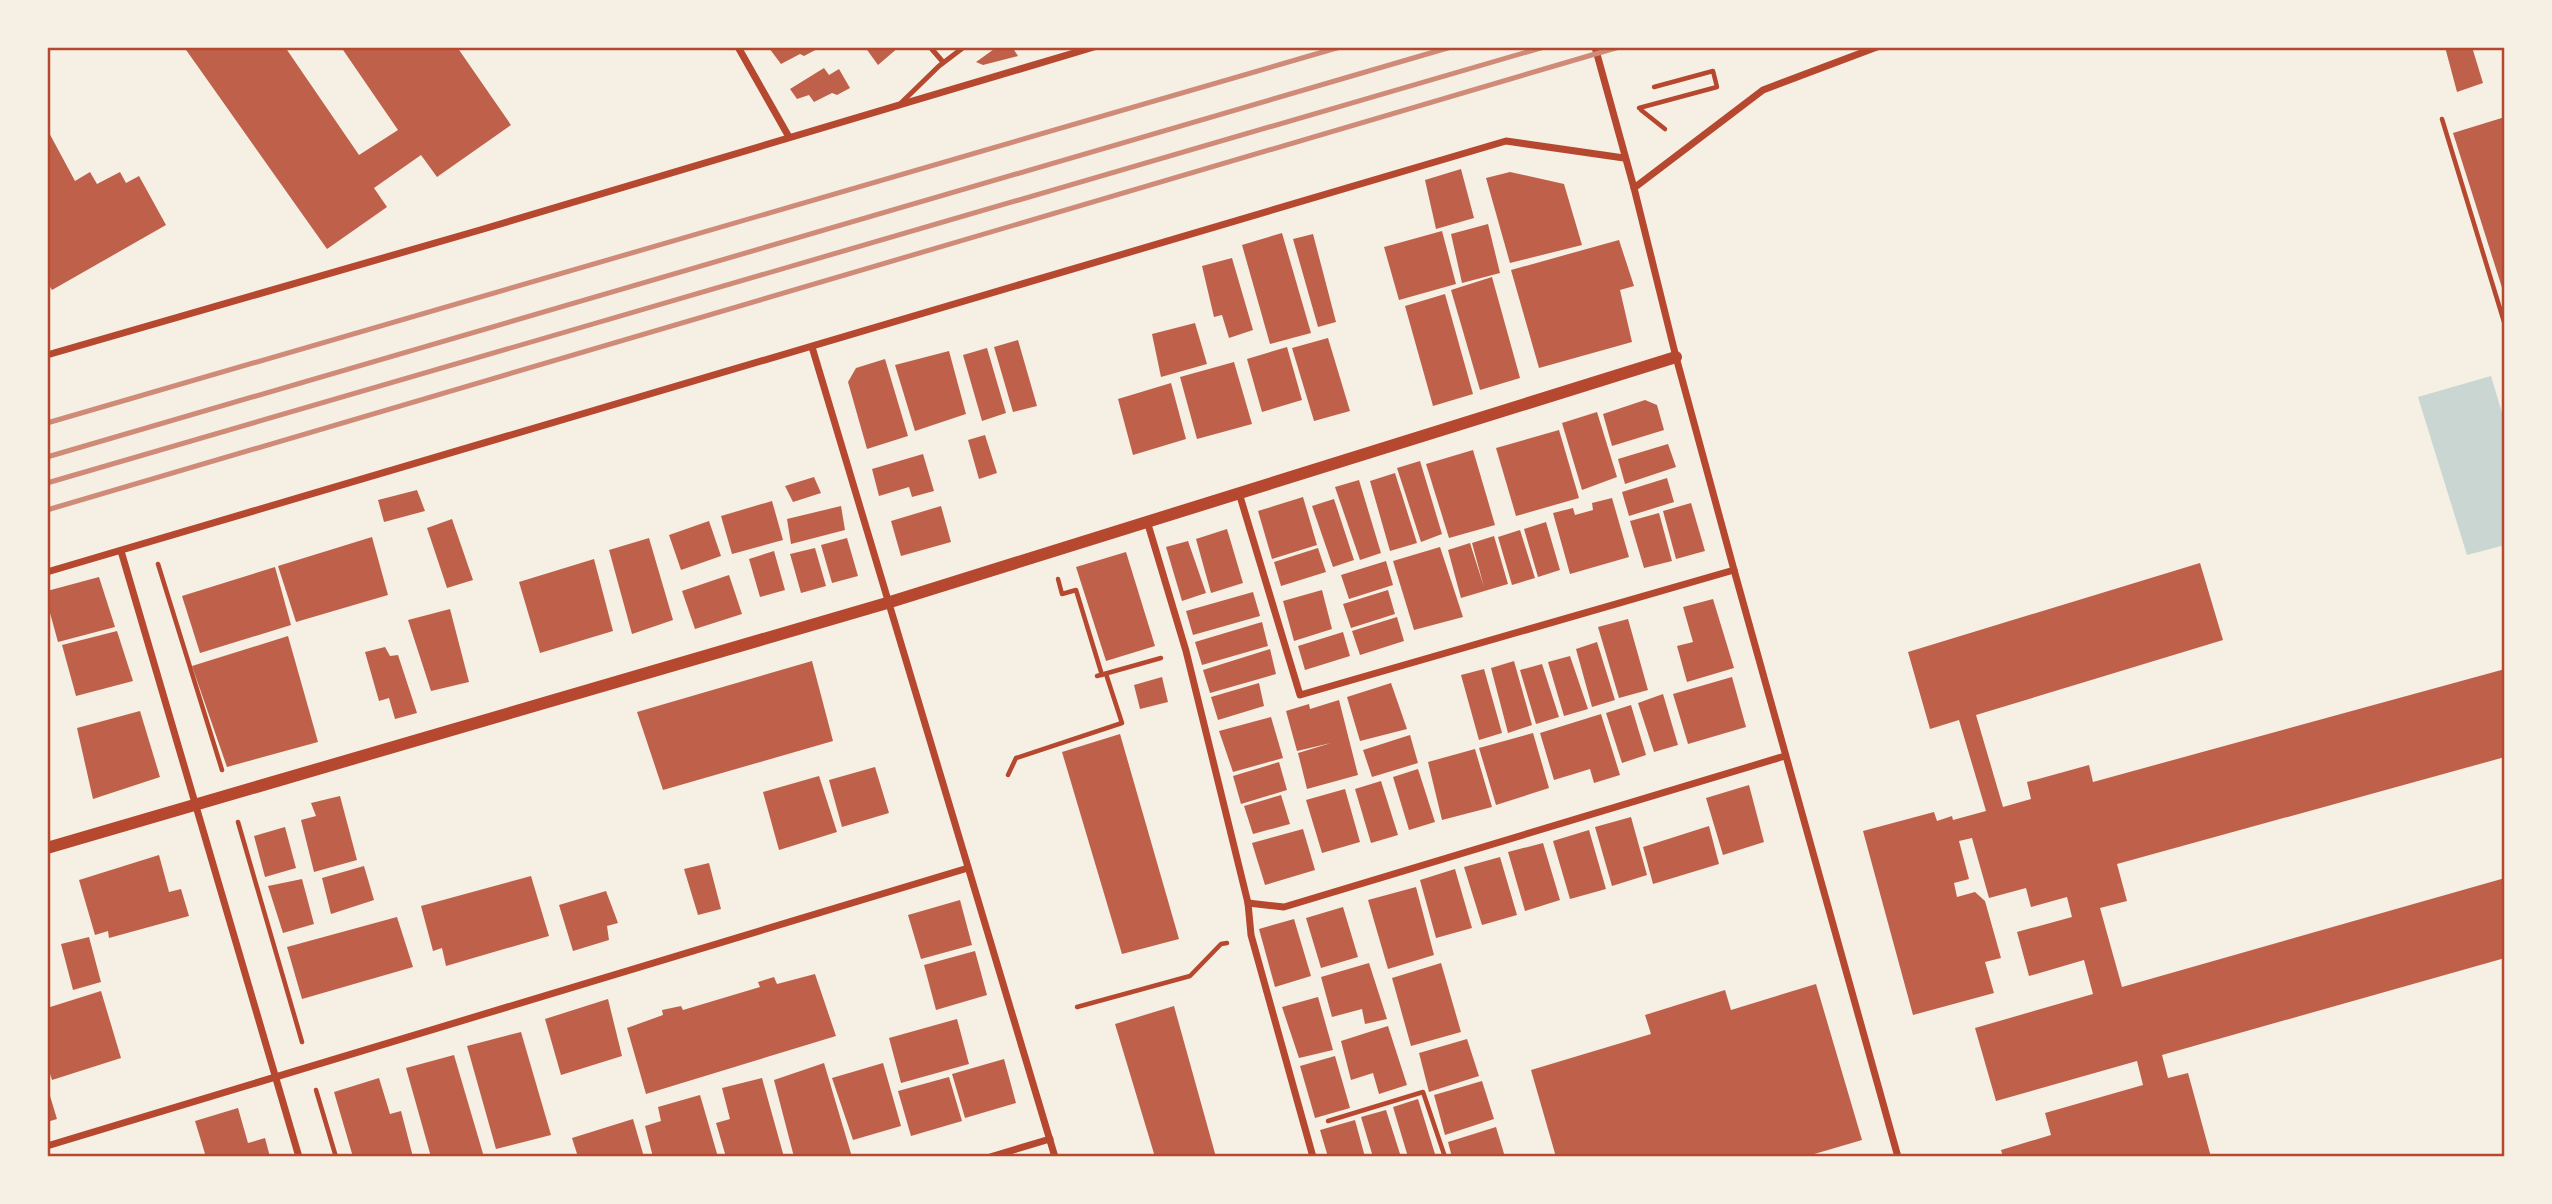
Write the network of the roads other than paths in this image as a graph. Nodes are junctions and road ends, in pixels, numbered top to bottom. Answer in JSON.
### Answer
{"nodes":[{"id":1,"x":738,"y":47,"type":"edge"},
{"id":2,"x":930,"y":47,"type":"edge"},
{"id":3,"x":964,"y":47,"type":"edge"},
{"id":4,"x":1094,"y":47,"type":"edge"},
{"id":5,"x":1595,"y":47,"type":"edge"},
{"id":6,"x":1877,"y":47,"type":"edge"},
{"id":7,"x":943,"y":62,"type":"junction"},
{"id":8,"x":901,"y":103,"type":"junction"},
{"id":9,"x":789,"y":136,"type":"junction"},
{"id":10,"x":1624,"y":158,"type":"junction"},
{"id":11,"x":1634,"y":188,"type":"junction"},
{"id":12,"x":812,"y":347,"type":"junction"},
{"id":13,"x":47,"y":355,"type":"edge"},
{"id":14,"x":1676,"y":357,"type":"junction"},
{"id":15,"x":1239,"y":492,"type":"junction"},
{"id":16,"x":1147,"y":521,"type":"junction"},
{"id":17,"x":121,"y":551,"type":"junction"},
{"id":18,"x":1734,"y":570,"type":"junction"},
{"id":19,"x":47,"y":572,"type":"edge"},
{"id":20,"x":887,"y":603,"type":"junction"},
{"id":21,"x":1785,"y":756,"type":"junction"},
{"id":22,"x":194,"y":803,"type":"junction"},
{"id":23,"x":47,"y":848,"type":"edge"},
{"id":24,"x":968,"y":868,"type":"junction"},
{"id":25,"x":1248,"y":903,"type":"junction"},
{"id":26,"x":274,"y":1077,"type":"junction"},
{"id":27,"x":1050,"y":1139,"type":"junction"},
{"id":28,"x":47,"y":1146,"type":"edge"},
{"id":29,"x":299,"y":1157,"type":"edge"},
{"id":30,"x":990,"y":1157,"type":"edge"},
{"id":31,"x":1055,"y":1157,"type":"edge"},
{"id":32,"x":1313,"y":1157,"type":"edge"},
{"id":33,"x":1898,"y":1157,"type":"edge"}],
"edges":[{"from":1,"to":9,"type":"street"},
{"from":2,"to":7,"type":"lane"},
{"from":3,"to":7,"type":"lane"},
{"from":4,"to":8,"type":"street"},
{"from":5,"to":10,"type":"street"},
{"from":6,"to":11,"type":"street"},
{"from":7,"to":8,"type":"lane"},
{"from":8,"to":9,"type":"street"},
{"from":9,"to":13,"type":"street"},
{"from":10,"to":11,"type":"street"},
{"from":10,"to":12,"type":"street"},
{"from":11,"to":14,"type":"street"},
{"from":12,"to":17,"type":"street"},
{"from":12,"to":20,"type":"street"},
{"from":14,"to":15,"type":"street"},
{"from":14,"to":18,"type":"street"},
{"from":15,"to":16,"type":"street"},
{"from":15,"to":18,"type":"street"},
{"from":16,"to":20,"type":"street"},
{"from":16,"to":25,"type":"street"},
{"from":17,"to":19,"type":"street"},
{"from":17,"to":22,"type":"street"},
{"from":18,"to":21,"type":"street"},
{"from":20,"to":22,"type":"street"},
{"from":20,"to":24,"type":"street"},
{"from":21,"to":25,"type":"street"},
{"from":21,"to":33,"type":"street"},
{"from":22,"to":23,"type":"street"},
{"from":22,"to":26,"type":"street"},
{"from":24,"to":26,"type":"street"},
{"from":24,"to":27,"type":"street"},
{"from":25,"to":32,"type":"street"},
{"from":26,"to":28,"type":"street"},
{"from":26,"to":29,"type":"street"},
{"from":27,"to":30,"type":"street"},
{"from":27,"to":31,"type":"street"}]}
